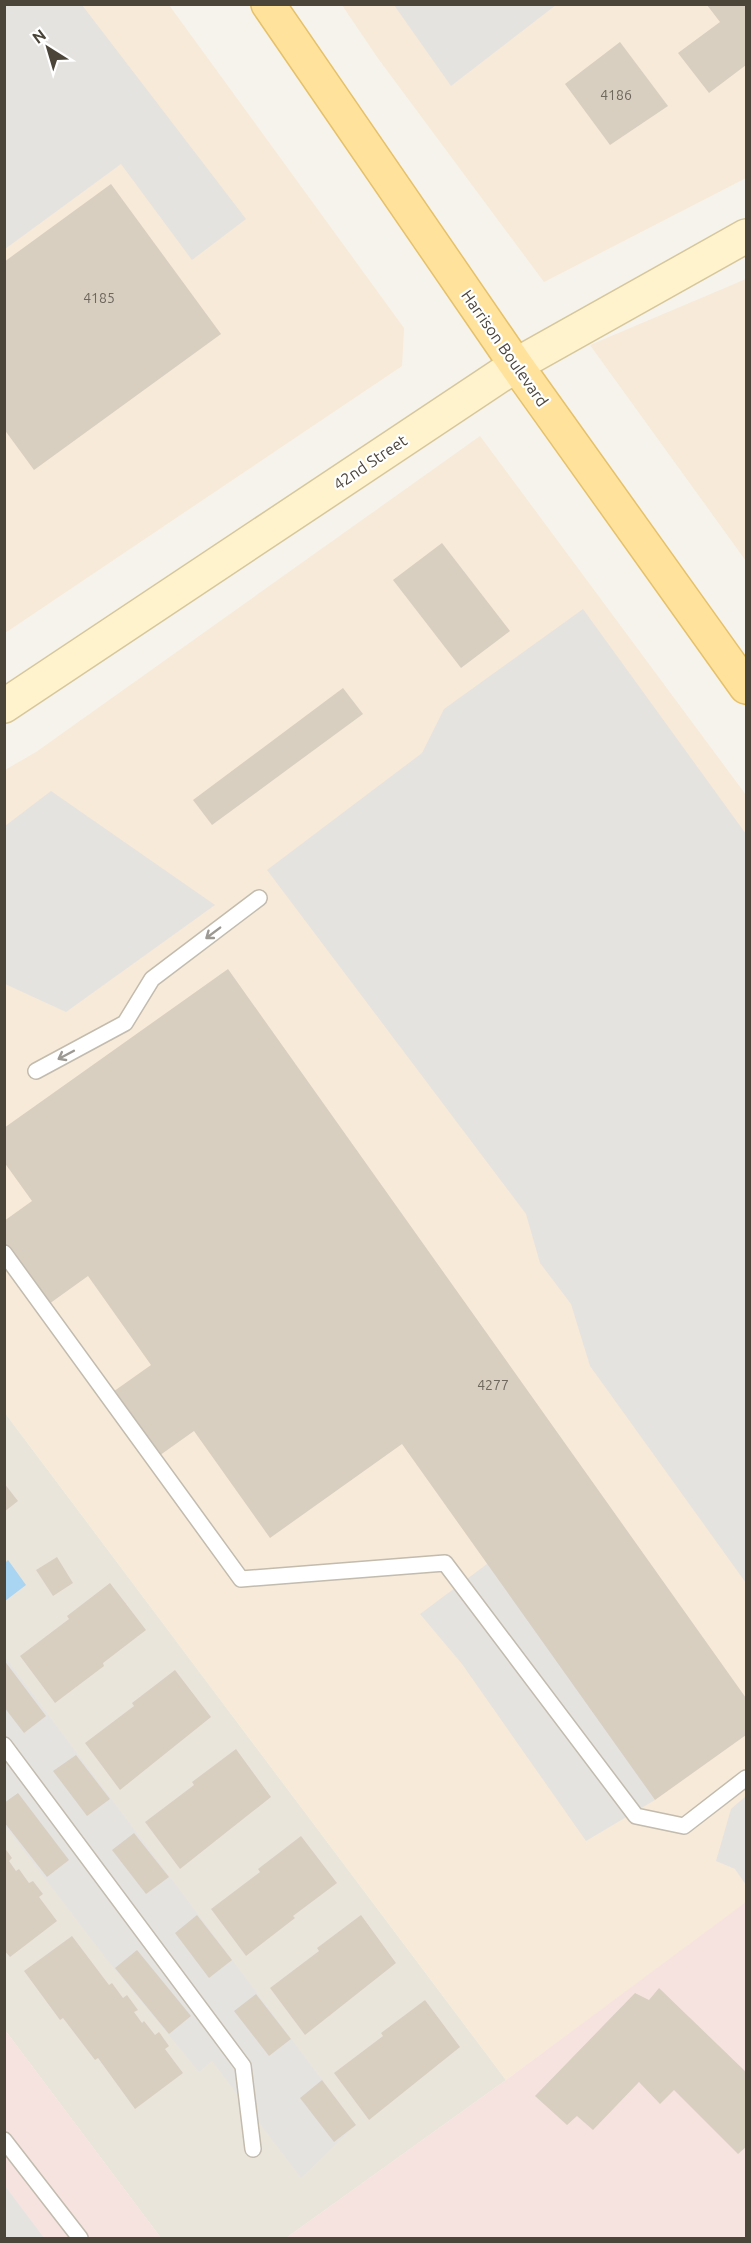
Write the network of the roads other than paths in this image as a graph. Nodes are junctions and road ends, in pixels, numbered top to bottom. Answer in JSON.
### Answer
{"nodes":[{"id":1,"x":268,"y":4,"type":"edge"},
{"id":2,"x":747,"y":236,"type":"edge"},
{"id":3,"x":516,"y":365,"type":"junction"},
{"id":4,"x":747,"y":687,"type":"edge"},
{"id":5,"x":4,"y":706,"type":"edge"},
{"id":6,"x":260,"y":898,"type":"dead end"},
{"id":7,"x":36,"y":1071,"type":"dead end"},
{"id":8,"x":4,"y":1254,"type":"edge"},
{"id":9,"x":4,"y":1745,"type":"edge"},
{"id":10,"x":747,"y":1778,"type":"edge"},
{"id":11,"x":4,"y":2139,"type":"edge"},
{"id":12,"x":253,"y":2149,"type":"dead end"},
{"id":13,"x":81,"y":2238,"type":"edge"}],
"edges":[{"from":1,"to":3,"type":"main road","name":"Harrison Boulevard"},
{"from":2,"to":3,"type":"main road","name":"42nd Street"},
{"from":3,"to":4,"type":"main road","name":"Harrison Boulevard"},
{"from":3,"to":5,"type":"main road","name":"42nd Street"},
{"from":6,"to":7,"type":"lane","one_way":true},
{"from":8,"to":10,"type":"lane"},
{"from":9,"to":12,"type":"lane"},
{"from":11,"to":13,"type":"lane"}]}
